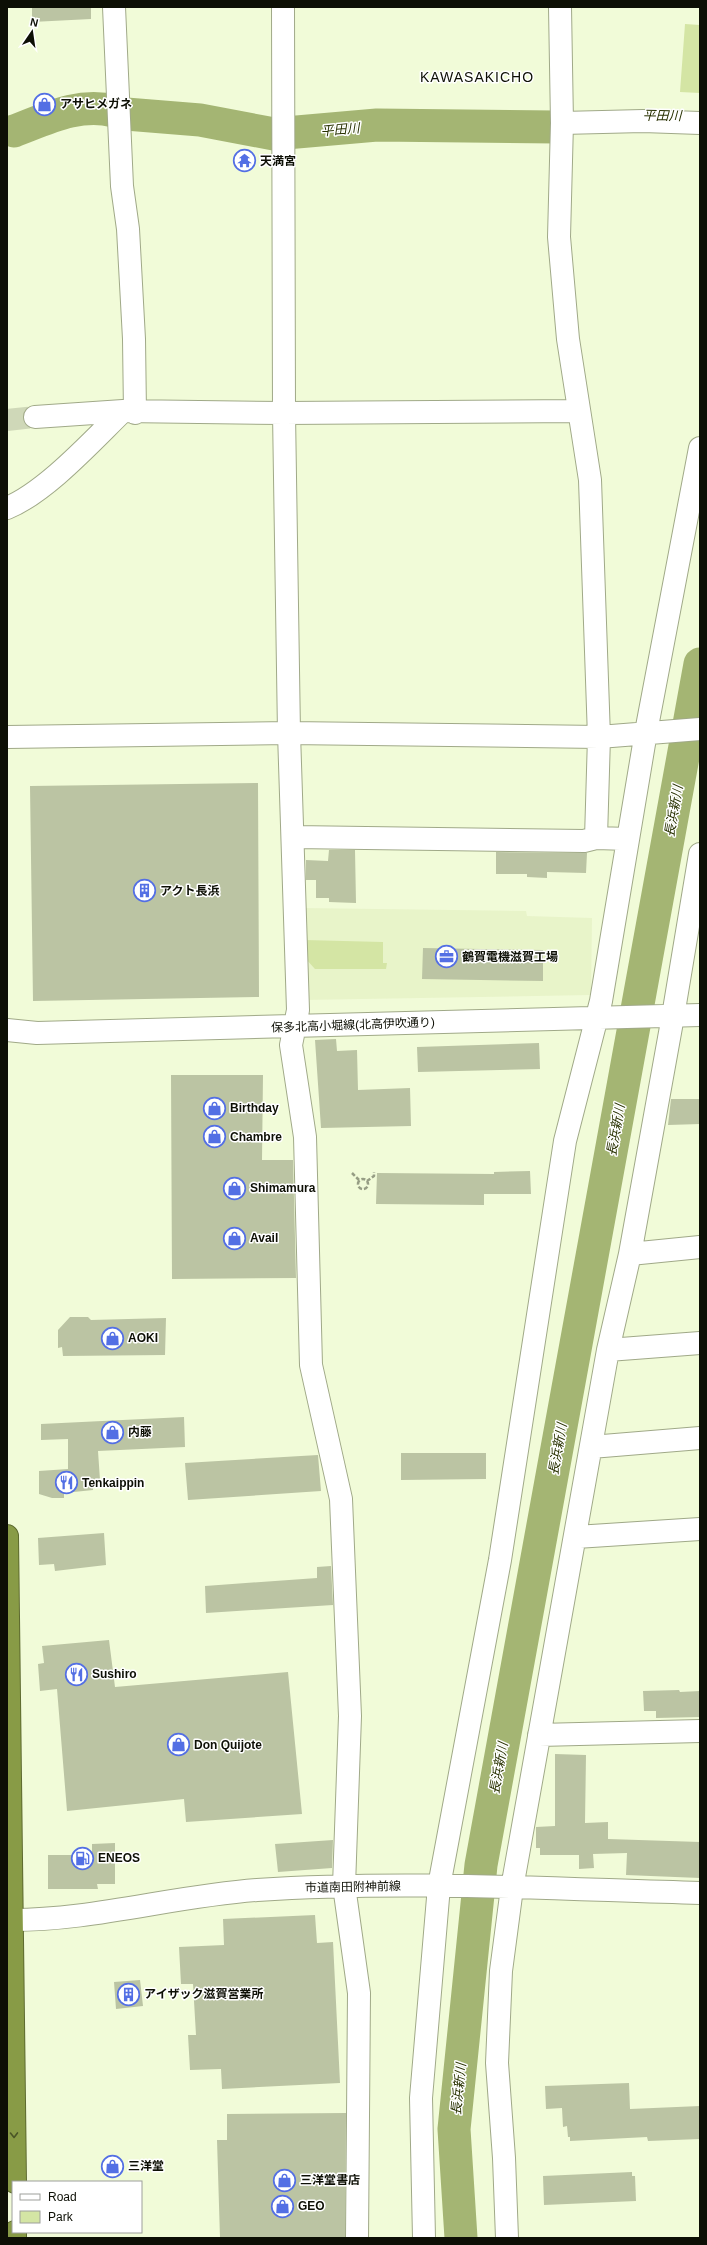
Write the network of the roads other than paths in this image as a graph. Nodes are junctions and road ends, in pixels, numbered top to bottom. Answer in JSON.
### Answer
{"nodes":[{"id":1,"x":114,"y":7,"type":"edge"},
{"id":2,"x":282,"y":7,"type":"edge"},
{"id":3,"x":560,"y":7,"type":"edge"},
{"id":4,"x":562,"y":123,"type":"junction"},
{"id":5,"x":700,"y":123,"type":"edge"},
{"id":6,"x":579,"y":411,"type":"junction"},
{"id":7,"x":129,"y":412,"type":"junction"},
{"id":8,"x":284,"y":413,"type":"junction"},
{"id":9,"x":35,"y":417,"type":"tunnel mouth"},
{"id":10,"x":700,"y":448,"type":"edge"},
{"id":11,"x":7,"y":508,"type":"edge"},
{"id":12,"x":700,"y":729,"type":"edge"},
{"id":13,"x":650,"y":732,"type":"junction"},
{"id":14,"x":289,"y":733,"type":"junction"},
{"id":15,"x":7,"y":737,"type":"edge"},
{"id":16,"x":598,"y":737,"type":"junction"},
{"id":17,"x":294,"y":838,"type":"junction"},
{"id":18,"x":596,"y":838,"type":"junction"},
{"id":19,"x":628,"y":840,"type":"junction"},
{"id":20,"x":700,"y":854,"type":"edge"},
{"id":21,"x":700,"y":1015,"type":"edge"},
{"id":22,"x":667,"y":1016,"type":"junction"},
{"id":23,"x":600,"y":1018,"type":"junction"},
{"id":24,"x":295,"y":1026,"type":"junction"},
{"id":25,"x":7,"y":1030,"type":"edge"},
{"id":26,"x":700,"y":1247,"type":"edge"},
{"id":27,"x":630,"y":1254,"type":"junction"},
{"id":28,"x":700,"y":1343,"type":"edge"},
{"id":29,"x":608,"y":1350,"type":"junction"},
{"id":30,"x":700,"y":1438,"type":"edge"},
{"id":31,"x":591,"y":1447,"type":"junction"},
{"id":32,"x":700,"y":1529,"type":"edge"},
{"id":33,"x":7,"y":1536,"type":"edge"},
{"id":34,"x":576,"y":1537,"type":"junction"},
{"id":35,"x":700,"y":1731,"type":"edge"},
{"id":36,"x":539,"y":1735,"type":"junction"},
{"id":37,"x":344,"y":1886,"type":"junction"},
{"id":38,"x":439,"y":1886,"type":"junction"},
{"id":39,"x":512,"y":1888,"type":"junction"},
{"id":40,"x":700,"y":1893,"type":"edge"},
{"id":41,"x":9,"y":1920,"type":"edge"},
{"id":42,"x":15,"y":2181,"type":"edge"},
{"id":43,"x":357,"y":2238,"type":"edge"},
{"id":44,"x":424,"y":2238,"type":"edge"},
{"id":45,"x":507,"y":2238,"type":"edge"}],
"edges":[{"from":1,"to":7,"type":"street"},
{"from":2,"to":8,"type":"street"},
{"from":3,"to":4,"type":"street"},
{"from":4,"to":5,"type":"street"},
{"from":4,"to":6,"type":"street"},
{"from":6,"to":8,"type":"street"},
{"from":6,"to":16,"type":"street"},
{"from":7,"to":8,"type":"street"},
{"from":7,"to":9,"type":"street"},
{"from":7,"to":11,"type":"street"},
{"from":8,"to":14,"type":"street"},
{"from":10,"to":13,"type":"street"},
{"from":12,"to":13,"type":"street"},
{"from":13,"to":16,"type":"street"},
{"from":13,"to":19,"type":"street"},
{"from":14,"to":15,"type":"street"},
{"from":14,"to":16,"type":"street"},
{"from":14,"to":17,"type":"street"},
{"from":16,"to":18,"type":"street"},
{"from":17,"to":18,"type":"street"},
{"from":17,"to":24,"type":"street"},
{"from":18,"to":19,"type":"street"},
{"from":19,"to":23,"type":"street"},
{"from":20,"to":22,"type":"street"},
{"from":21,"to":22,"type":"street","name":"保多北高小堀線(北高伊吹通り)"},
{"from":22,"to":23,"type":"street","name":"保多北高小堀線(北高伊吹通り)"},
{"from":22,"to":27,"type":"street"},
{"from":23,"to":24,"type":"street","name":"保多北高小堀線(北高伊吹通り)"},
{"from":23,"to":38,"type":"street"},
{"from":24,"to":25,"type":"street","name":"保多北高小堀線(北高伊吹通り)"},
{"from":24,"to":37,"type":"street"},
{"from":26,"to":27,"type":"street"},
{"from":27,"to":29,"type":"street"},
{"from":28,"to":29,"type":"street"},
{"from":29,"to":31,"type":"street"},
{"from":30,"to":31,"type":"street"},
{"from":31,"to":34,"type":"street"},
{"from":32,"to":34,"type":"street"},
{"from":33,"to":41,"type":"highway"},
{"from":34,"to":36,"type":"street"},
{"from":35,"to":36,"type":"street"},
{"from":36,"to":39,"type":"street"},
{"from":37,"to":38,"type":"street","name":"市道南田附神前線"},
{"from":37,"to":41,"type":"street","name":"市道南田附神前線"},
{"from":37,"to":43,"type":"street"},
{"from":38,"to":39,"type":"street","name":"市道南田附神前線"},
{"from":38,"to":44,"type":"street"},
{"from":39,"to":40,"type":"street","name":"市道南田附神前線"},
{"from":39,"to":45,"type":"street"},
{"from":41,"to":42,"type":"highway","one_way":true}]}
